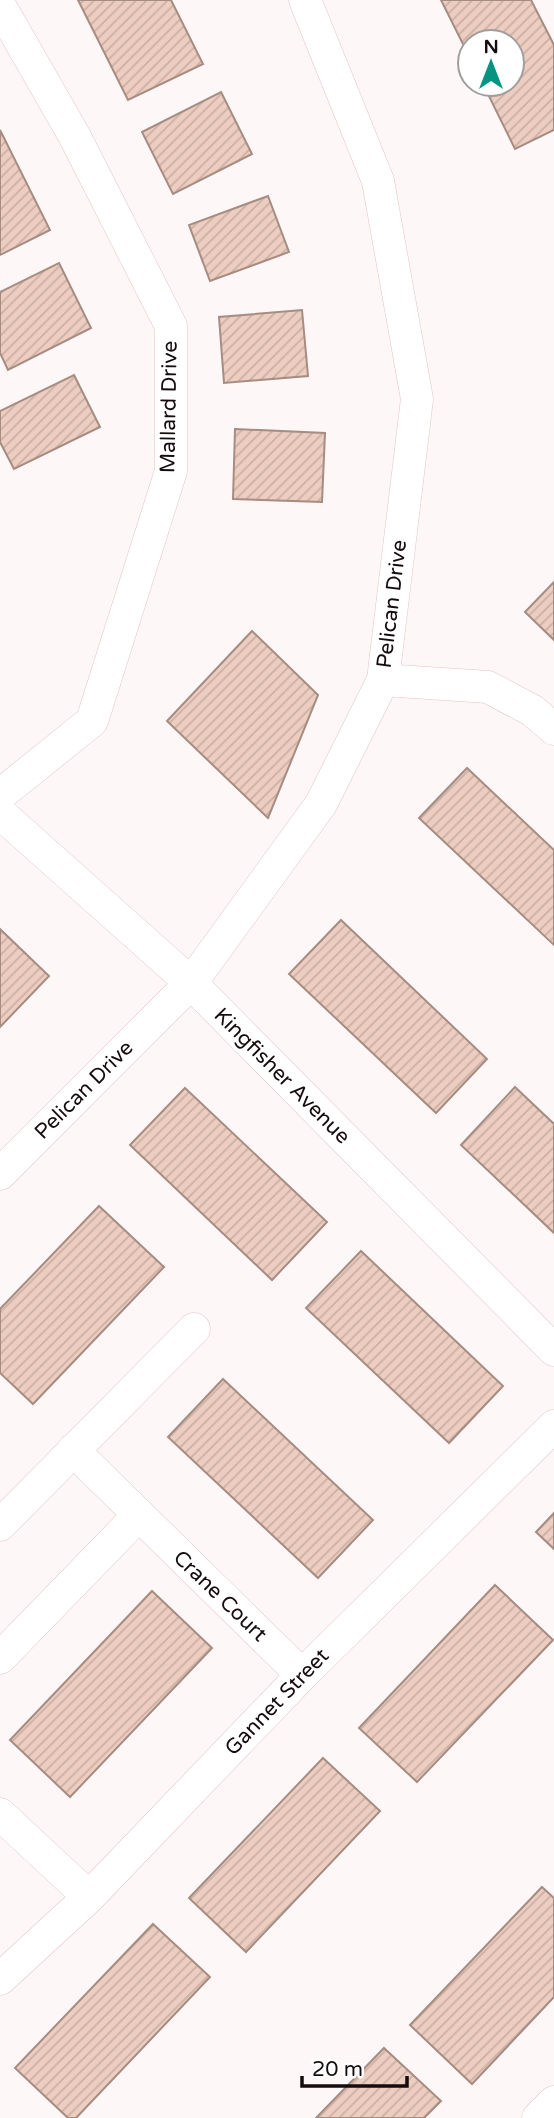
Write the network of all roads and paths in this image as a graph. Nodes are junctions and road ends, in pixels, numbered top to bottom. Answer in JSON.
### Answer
{"nodes":[{"id":1,"x":305,"y":0,"type":"edge"},
{"id":2,"x":0,"y":6,"type":"edge"},
{"id":3,"x":383,"y":680,"type":"junction"},
{"id":4,"x":554,"y":729,"type":"edge"},
{"id":5,"x":0,"y":795,"type":"edge"},
{"id":6,"x":0,"y":813,"type":"edge"},
{"id":7,"x":191,"y":983,"type":"junction"},
{"id":8,"x":0,"y":1174,"type":"edge"},
{"id":9,"x":194,"y":1329,"type":"dead end"},
{"id":10,"x":554,"y":1350,"type":"edge"},
{"id":11,"x":554,"y":1426,"type":"edge"},
{"id":12,"x":73,"y":1450,"type":"junction"},
{"id":13,"x":138,"y":1516,"type":"junction"},
{"id":14,"x":0,"y":1525,"type":"edge"},
{"id":15,"x":0,"y":1658,"type":"edge"},
{"id":16,"x":302,"y":1675,"type":"junction"},
{"id":17,"x":0,"y":1814,"type":"edge"},
{"id":18,"x":89,"y":1897,"type":"junction"},
{"id":19,"x":0,"y":1979,"type":"edge"},
{"id":20,"x":554,"y":2102,"type":"edge"},
{"id":21,"x":538,"y":2118,"type":"edge"}],
"edges":[{"from":1,"to":3,"type":"street","name":"Pelican Drive"},
{"from":2,"to":5,"type":"street","name":"Mallard Drive"},
{"from":3,"to":4,"type":"street"},
{"from":3,"to":7,"type":"street","name":"Pelican Drive"},
{"from":6,"to":7,"type":"street","name":"Kingfisher Avenue"},
{"from":7,"to":8,"type":"street","name":"Pelican Drive"},
{"from":7,"to":10,"type":"street","name":"Kingfisher Avenue"},
{"from":9,"to":12,"type":"street"},
{"from":11,"to":16,"type":"street","name":"Gannet Street"},
{"from":12,"to":13,"type":"street","name":"Crane Court"},
{"from":12,"to":14,"type":"street"},
{"from":13,"to":15,"type":"street"},
{"from":13,"to":16,"type":"street","name":"Crane Court"},
{"from":16,"to":18,"type":"street","name":"Gannet Street"},
{"from":17,"to":18,"type":"street"},
{"from":18,"to":19,"type":"street","name":"Gannet Street"},
{"from":20,"to":21,"type":"street"}]}
